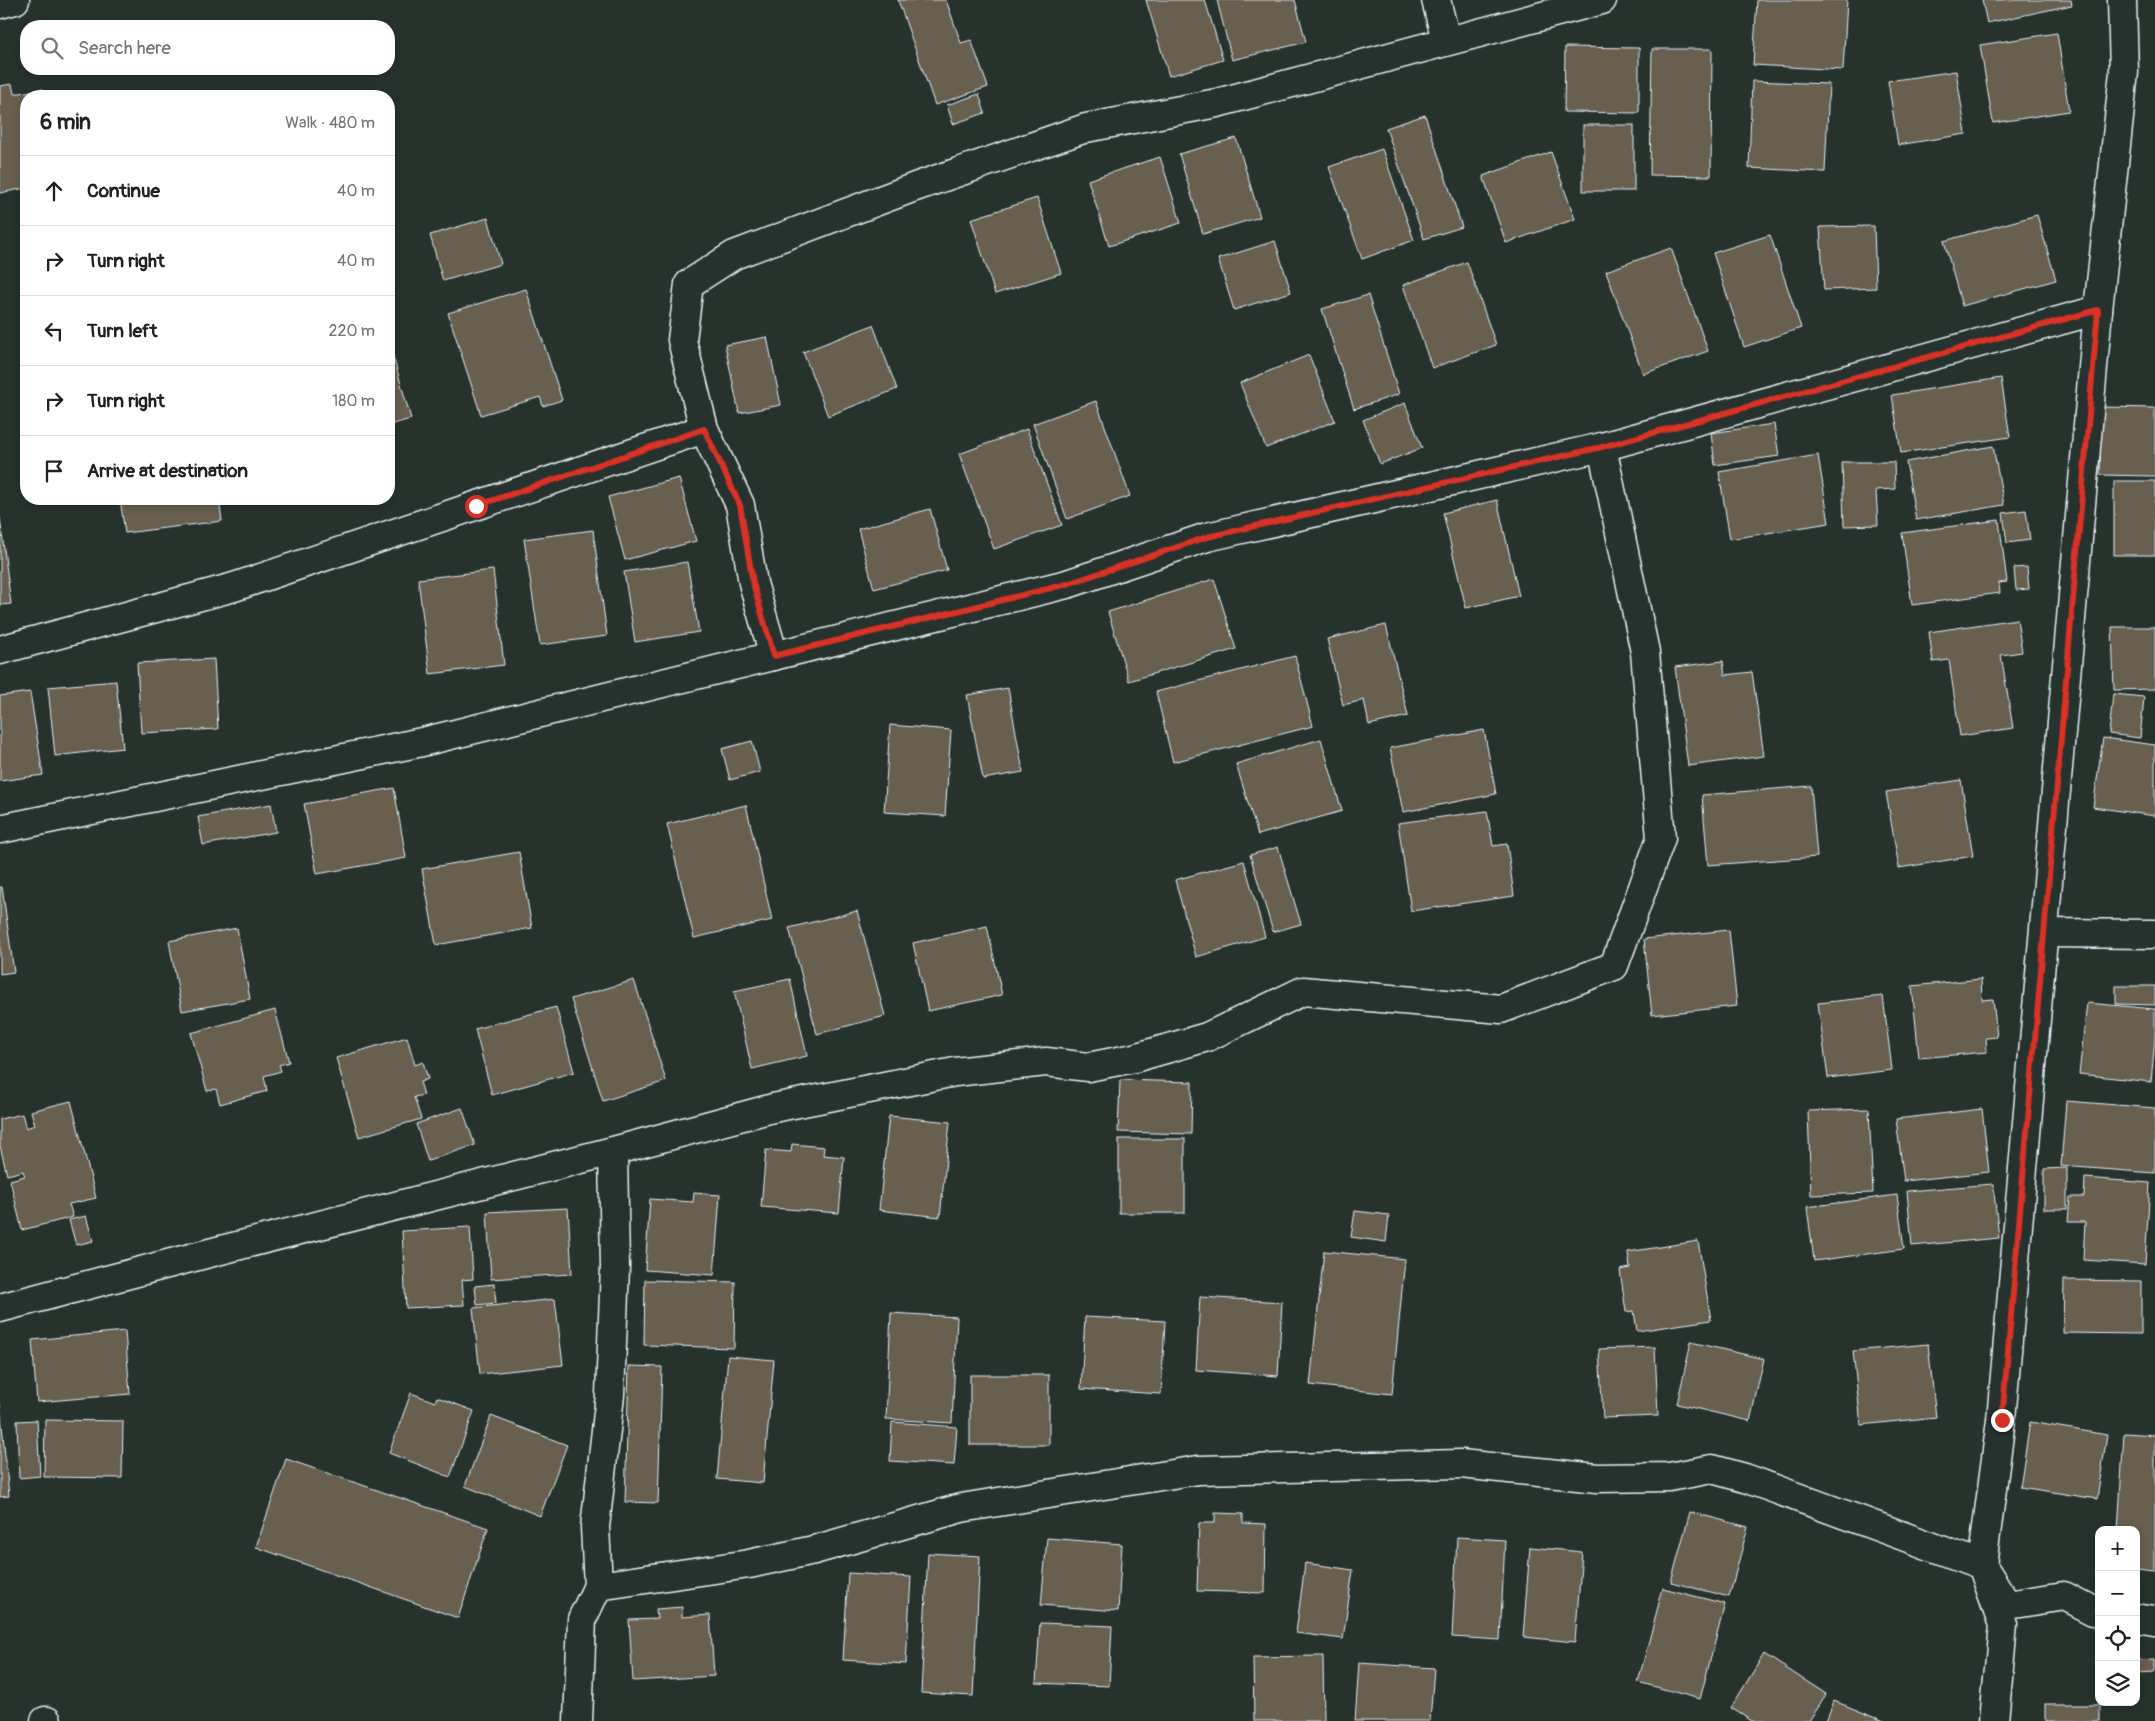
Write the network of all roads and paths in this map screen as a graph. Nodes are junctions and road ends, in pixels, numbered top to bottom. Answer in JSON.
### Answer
{"nodes":[{"id":1,"x":15,"y":0,"type":"edge"},
{"id":2,"x":1436,"y":0,"type":"edge"},
{"id":3,"x":1602,"y":0,"type":"edge"},
{"id":4,"x":2122,"y":0,"type":"edge"},
{"id":5,"x":0,"y":4,"type":"edge"},
{"id":6,"x":1446,"y":40,"type":"junction"},
{"id":7,"x":2098,"y":310,"type":"junction"},
{"id":8,"x":704,"y":429,"type":"junction"},
{"id":9,"x":1602,"y":447,"type":"junction"},
{"id":10,"x":0,"y":650,"type":"edge"},
{"id":11,"x":774,"y":656,"type":"junction"},
{"id":12,"x":0,"y":829,"type":"edge"},
{"id":13,"x":2045,"y":933,"type":"junction"},
{"id":14,"x":2155,"y":934,"type":"edge"},
{"id":15,"x":613,"y":1151,"type":"junction"},
{"id":16,"x":0,"y":1308,"type":"edge"},
{"id":17,"x":1982,"y":1565,"type":"junction"},
{"id":18,"x":598,"y":1586,"type":"junction"},
{"id":19,"x":2095,"y":1611,"type":"edge"},
{"id":20,"x":2140,"y":1619,"type":"edge"},
{"id":21,"x":2155,"y":1621,"type":"edge"},
{"id":22,"x":578,"y":1721,"type":"edge"},
{"id":23,"x":1994,"y":1721,"type":"edge"}],
"edges":[{"from":1,"to":5,"type":"street"},
{"from":2,"to":6,"type":"street"},
{"from":3,"to":6,"type":"street"},
{"from":4,"to":7,"type":"street"},
{"from":6,"to":8,"type":"street"},
{"from":7,"to":9,"type":"street"},
{"from":7,"to":13,"type":"street"},
{"from":8,"to":10,"type":"street"},
{"from":8,"to":11,"type":"street"},
{"from":9,"to":11,"type":"street"},
{"from":9,"to":15,"type":"street"},
{"from":11,"to":12,"type":"street"},
{"from":13,"to":14,"type":"street"},
{"from":13,"to":17,"type":"street"},
{"from":15,"to":16,"type":"street"},
{"from":15,"to":18,"type":"street"},
{"from":17,"to":18,"type":"street"},
{"from":17,"to":19,"type":"street"},
{"from":17,"to":23,"type":"street"},
{"from":18,"to":22,"type":"street"},
{"from":20,"to":21,"type":"street"}]}
